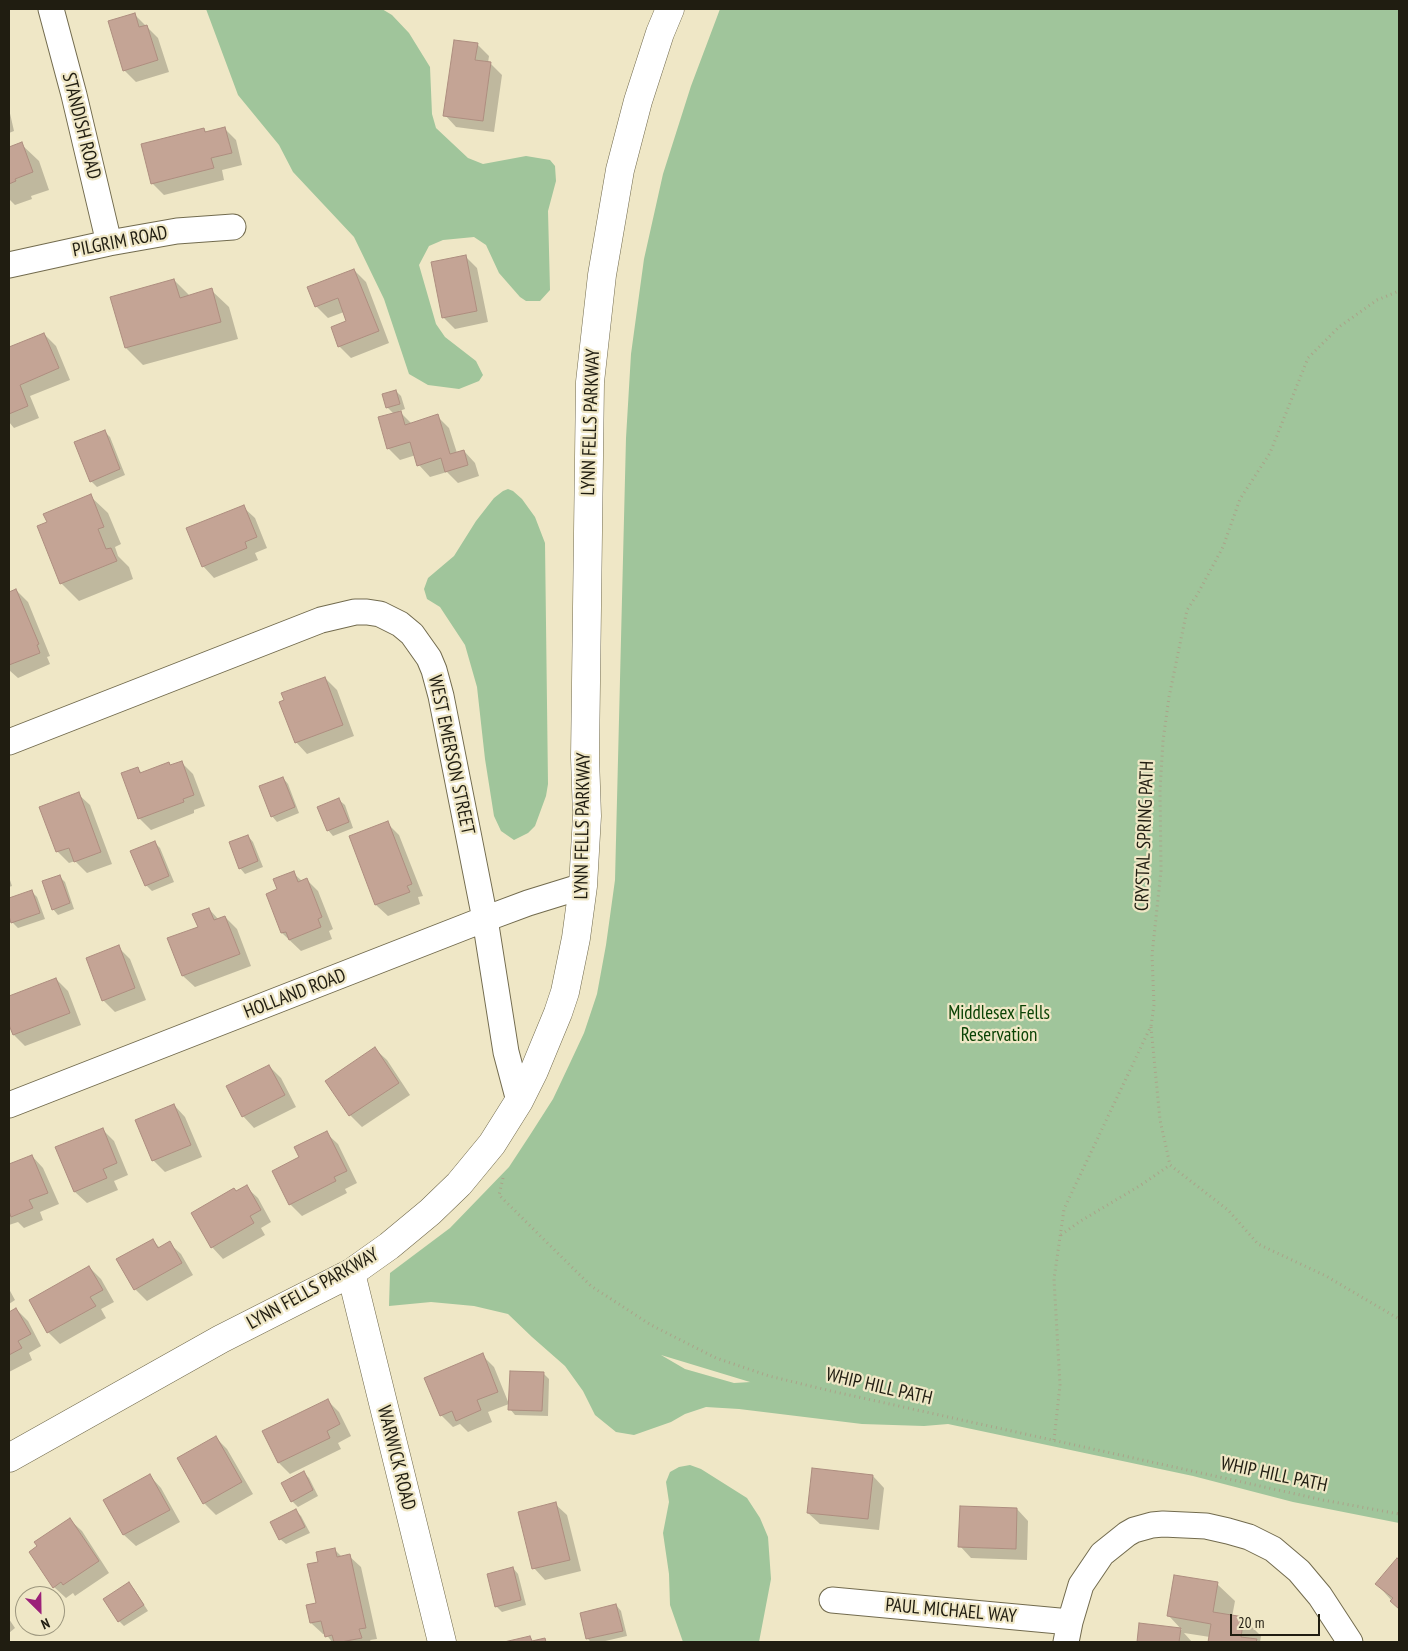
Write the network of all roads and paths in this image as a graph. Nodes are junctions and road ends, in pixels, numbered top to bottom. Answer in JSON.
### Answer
{"nodes":[{"id":1,"x":51,"y":9,"type":"edge"},
{"id":2,"x":670,"y":9,"type":"edge"},
{"id":3,"x":233,"y":227,"type":"dead end"},
{"id":4,"x":109,"y":243,"type":"junction"},
{"id":5,"x":9,"y":265,"type":"edge"},
{"id":6,"x":1399,"y":291,"type":"edge"},
{"id":7,"x":9,"y":742,"type":"edge"},
{"id":8,"x":583,"y":886,"type":"junction"},
{"id":9,"x":485,"y":919,"type":"junction"},
{"id":10,"x":1151,"y":1026,"type":"junction"},
{"id":11,"x":519,"y":1101,"type":"junction"},
{"id":12,"x":9,"y":1106,"type":"edge"},
{"id":13,"x":1170,"y":1165,"type":"junction"},
{"id":14,"x":503,"y":1176,"type":"dead end"},
{"id":15,"x":1061,"y":1236,"type":"junction"},
{"id":16,"x":351,"y":1273,"type":"junction"},
{"id":17,"x":1399,"y":1319,"type":"edge"},
{"id":18,"x":1054,"y":1440,"type":"junction"},
{"id":19,"x":9,"y":1458,"type":"edge"},
{"id":20,"x":1399,"y":1514,"type":"edge"},
{"id":21,"x":832,"y":1600,"type":"dead end"},
{"id":22,"x":1068,"y":1632,"type":"edge"},
{"id":23,"x":442,"y":1642,"type":"edge"},
{"id":24,"x":1350,"y":1642,"type":"edge"}],
"edges":[{"from":1,"to":4,"type":"street","name":"STANDISH ROAD"},
{"from":2,"to":8,"type":"main road","name":"LYNN FELLS PARKWAY"},
{"from":3,"to":4,"type":"street","name":"PILGRIM ROAD"},
{"from":4,"to":5,"type":"street","name":"PILGRIM ROAD"},
{"from":6,"to":10,"type":"path","name":"CRYSTAL SPRING PATH"},
{"from":7,"to":9,"type":"street","name":"WEST EMERSON STREET"},
{"from":8,"to":9,"type":"street","name":"HOLLAND ROAD"},
{"from":8,"to":11,"type":"main road","name":"LYNN FELLS PARKWAY"},
{"from":9,"to":11,"type":"street","name":"WEST EMERSON STREET"},
{"from":9,"to":12,"type":"street","name":"HOLLAND ROAD"},
{"from":10,"to":13,"type":"path"},
{"from":10,"to":15,"type":"path","name":"CRYSTAL SPRING PATH"},
{"from":11,"to":16,"type":"main road","name":"LYNN FELLS PARKWAY"},
{"from":13,"to":15,"type":"path"},
{"from":13,"to":17,"type":"path"},
{"from":14,"to":18,"type":"path","name":"WHIP HILL PATH"},
{"from":15,"to":18,"type":"path","name":"CRYSTAL SPRING PATH"},
{"from":16,"to":19,"type":"main road","name":"LYNN FELLS PARKWAY"},
{"from":16,"to":23,"type":"main road","name":"WARWICK ROAD"},
{"from":18,"to":20,"type":"path","name":"WHIP HILL PATH"},
{"from":21,"to":22,"type":"street","name":"PAUL MICHAEL WAY"},
{"from":22,"to":24,"type":"street"}]}
